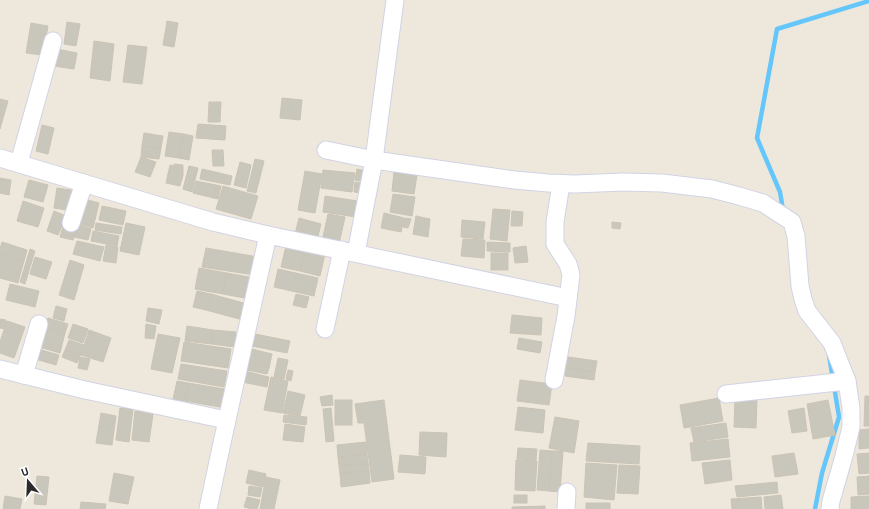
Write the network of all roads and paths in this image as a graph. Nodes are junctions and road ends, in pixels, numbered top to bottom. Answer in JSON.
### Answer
{"nodes":[{"id":1,"x":395,"y":0,"type":"edge"},
{"id":2,"x":53,"y":41,"type":"dead end"},
{"id":3,"x":326,"y":150,"type":"dead end"},
{"id":4,"x":0,"y":158,"type":"edge"},
{"id":5,"x":374,"y":160,"type":"junction"},
{"id":6,"x":19,"y":163,"type":"junction"},
{"id":7,"x":84,"y":183,"type":"junction"},
{"id":8,"x":561,"y":184,"type":"junction"},
{"id":9,"x":71,"y":223,"type":"dead end"},
{"id":10,"x":268,"y":235,"type":"junction"},
{"id":11,"x":349,"y":252,"type":"junction"},
{"id":12,"x":568,"y":298,"type":"junction"},
{"id":13,"x":39,"y":324,"type":"dead end"},
{"id":14,"x":325,"y":329,"type":"dead end"},
{"id":15,"x":0,"y":369,"type":"edge"},
{"id":16,"x":24,"y":375,"type":"junction"},
{"id":17,"x":554,"y":380,"type":"dead end"},
{"id":18,"x":847,"y":381,"type":"junction"},
{"id":19,"x":726,"y":394,"type":"dead end"},
{"id":20,"x":226,"y":420,"type":"junction"},
{"id":21,"x":567,"y":492,"type":"dead end"},
{"id":22,"x":208,"y":509,"type":"edge"},
{"id":23,"x":566,"y":509,"type":"edge"},
{"id":24,"x":830,"y":509,"type":"edge"}],
"edges":[{"from":1,"to":5,"type":"street"},
{"from":2,"to":6,"type":"street"},
{"from":3,"to":5,"type":"street"},
{"from":4,"to":6,"type":"street"},
{"from":5,"to":8,"type":"street"},
{"from":5,"to":11,"type":"street"},
{"from":6,"to":7,"type":"street"},
{"from":7,"to":9,"type":"street"},
{"from":7,"to":10,"type":"street"},
{"from":8,"to":12,"type":"street"},
{"from":8,"to":18,"type":"street"},
{"from":10,"to":11,"type":"street"},
{"from":10,"to":20,"type":"street"},
{"from":11,"to":12,"type":"street"},
{"from":11,"to":14,"type":"street"},
{"from":12,"to":17,"type":"street"},
{"from":13,"to":16,"type":"street"},
{"from":15,"to":16,"type":"street"},
{"from":16,"to":20,"type":"street"},
{"from":18,"to":19,"type":"street"},
{"from":18,"to":24,"type":"street"},
{"from":20,"to":22,"type":"street"},
{"from":21,"to":23,"type":"street"}]}
